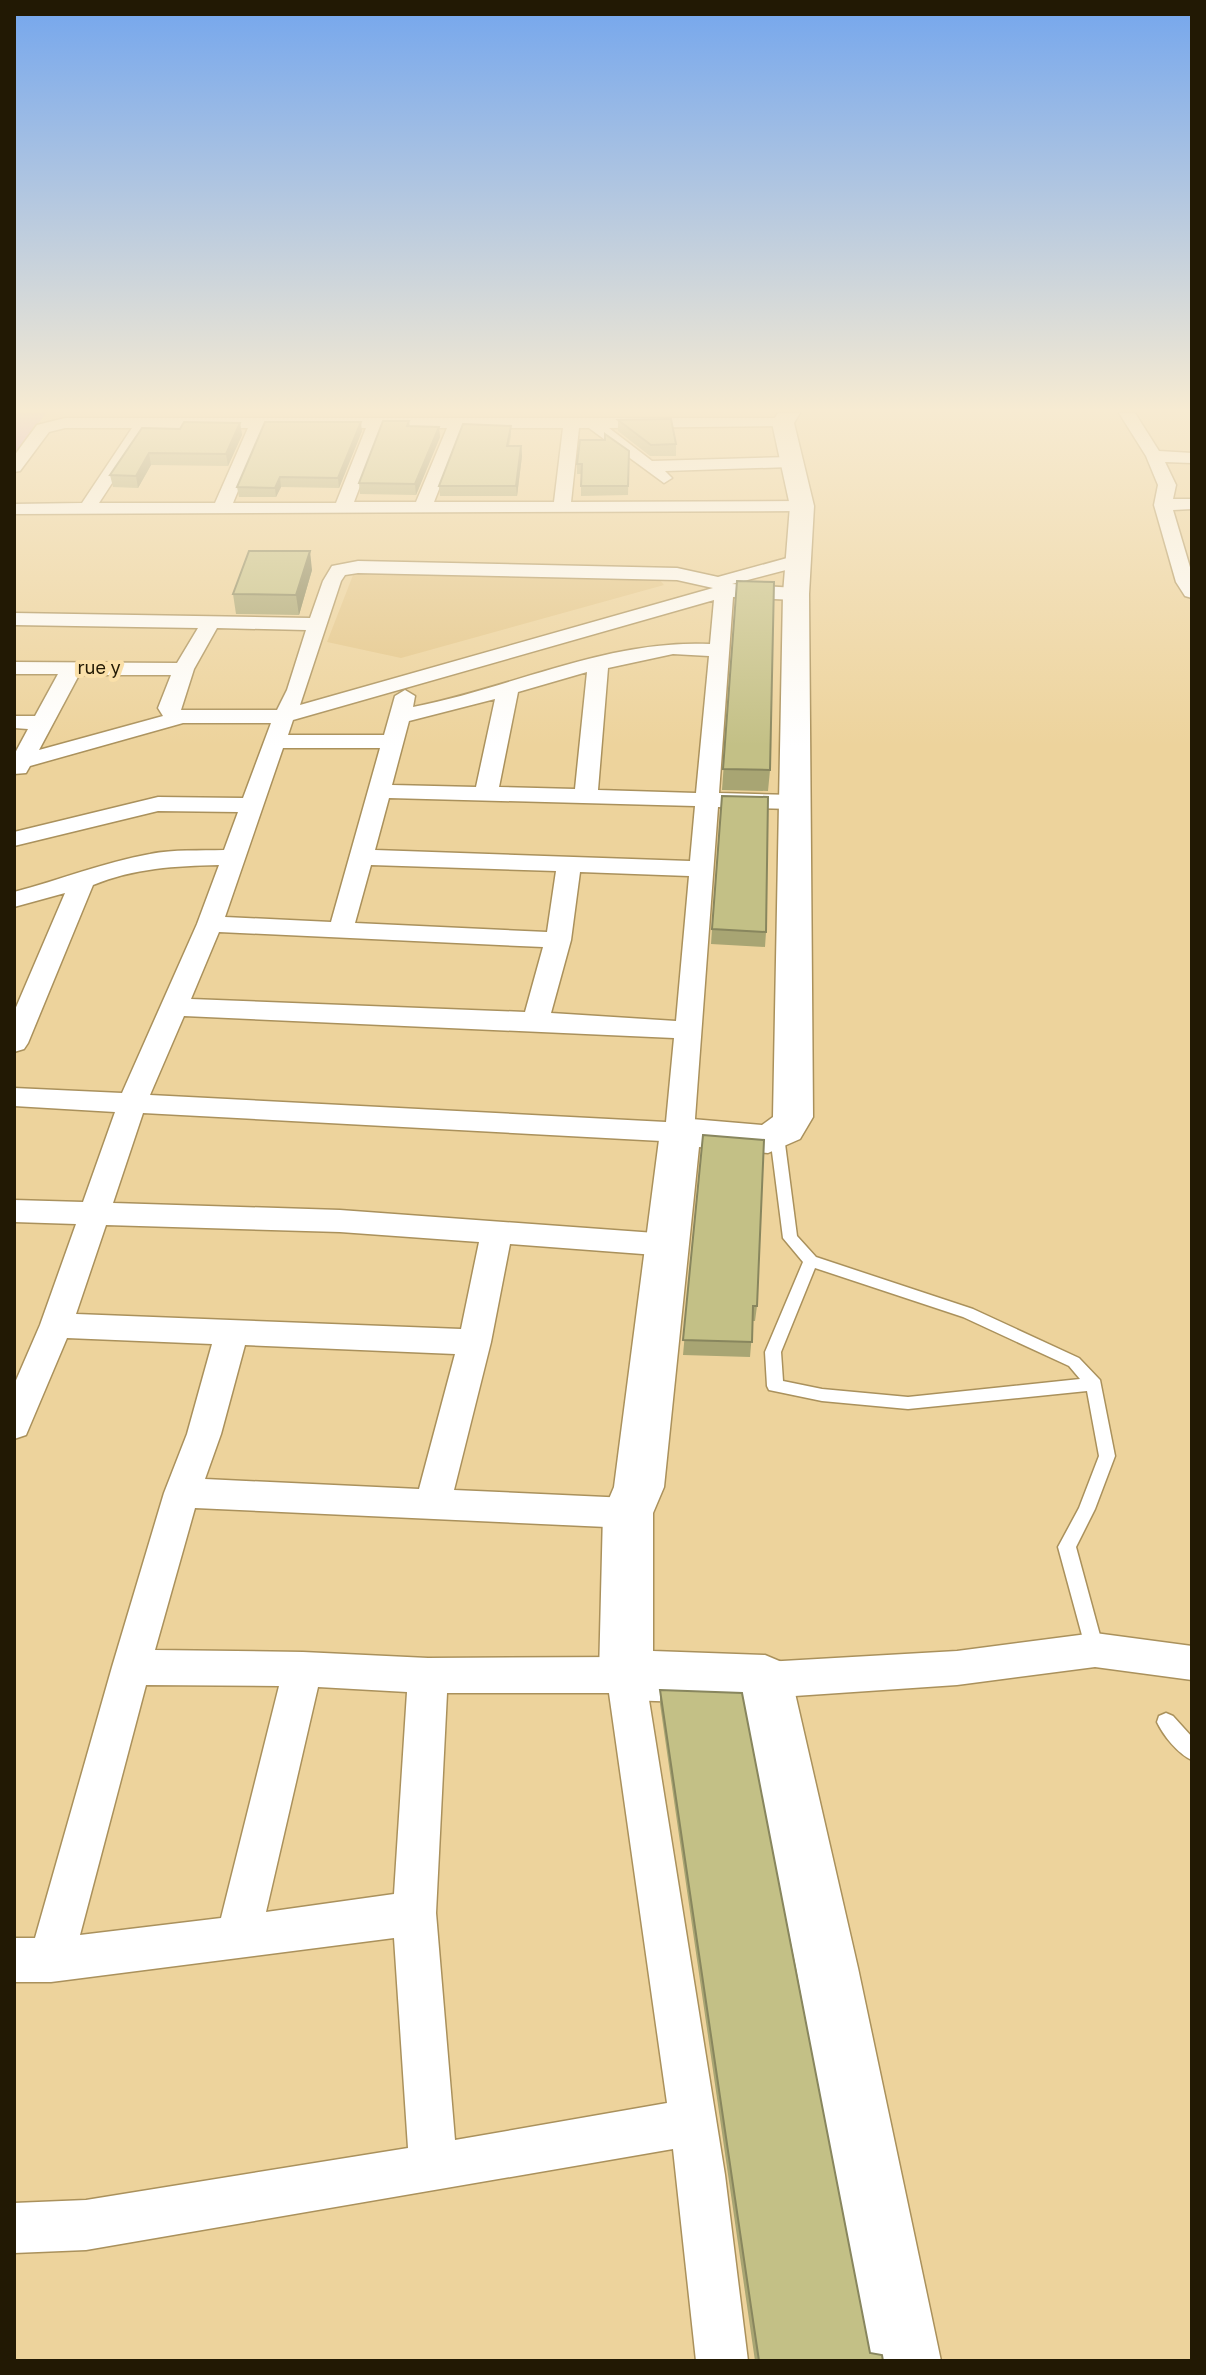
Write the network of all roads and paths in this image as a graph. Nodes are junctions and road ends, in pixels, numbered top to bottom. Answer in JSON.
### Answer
{"nodes":[{"id":1,"x":801,"y":524,"type":"edge"},
{"id":2,"x":1168,"y":524,"type":"edge"},
{"id":3,"x":798,"y":561,"type":"junction"},
{"id":4,"x":723,"y":588,"type":"junction"},
{"id":5,"x":1192,"y":592,"type":"edge"},
{"id":6,"x":796,"y":594,"type":"junction"},
{"id":7,"x":14,"y":619,"type":"edge"},
{"id":8,"x":211,"y":622,"type":"junction"},
{"id":9,"x":318,"y":624,"type":"junction"},
{"id":10,"x":718,"y":650,"type":"junction"},
{"id":11,"x":598,"y":664,"type":"junction"},
{"id":12,"x":14,"y":668,"type":"edge"},
{"id":13,"x":72,"y":668,"type":"junction"},
{"id":14,"x":184,"y":669,"type":"junction"},
{"id":15,"x":408,"y":683,"type":"junction"},
{"id":16,"x":508,"y":689,"type":"junction"},
{"id":17,"x":297,"y":690,"type":"junction"},
{"id":18,"x":284,"y":716,"type":"junction"},
{"id":19,"x":400,"y":716,"type":"junction"},
{"id":20,"x":182,"y":717,"type":"junction"},
{"id":21,"x":14,"y":722,"type":"edge"},
{"id":22,"x":44,"y":723,"type":"junction"},
{"id":23,"x":392,"y":741,"type":"junction"},
{"id":24,"x":275,"y":742,"type":"junction"},
{"id":25,"x":18,"y":768,"type":"edge"},
{"id":26,"x":379,"y":791,"type":"junction"},
{"id":27,"x":486,"y":795,"type":"junction"},
{"id":28,"x":586,"y":798,"type":"junction"},
{"id":29,"x":706,"y":801,"type":"junction"},
{"id":30,"x":794,"y":802,"type":"junction"},
{"id":31,"x":252,"y":805,"type":"junction"},
{"id":32,"x":14,"y":839,"type":"edge"},
{"id":33,"x":234,"y":857,"type":"junction"},
{"id":34,"x":360,"y":857,"type":"junction"},
{"id":35,"x":569,"y":864,"type":"junction"},
{"id":36,"x":701,"y":869,"type":"junction"},
{"id":37,"x":83,"y":881,"type":"junction"},
{"id":38,"x":14,"y":900,"type":"edge"},
{"id":39,"x":210,"y":924,"type":"junction"},
{"id":40,"x":341,"y":930,"type":"junction"},
{"id":41,"x":558,"y":940,"type":"junction"},
{"id":42,"x":174,"y":1007,"type":"junction"},
{"id":43,"x":536,"y":1021,"type":"junction"},
{"id":44,"x":689,"y":1030,"type":"junction"},
{"id":45,"x":14,"y":1043,"type":"edge"},
{"id":46,"x":14,"y":1097,"type":"edge"},
{"id":47,"x":132,"y":1104,"type":"junction"},
{"id":48,"x":680,"y":1132,"type":"junction"},
{"id":49,"x":777,"y":1136,"type":"junction"},
{"id":50,"x":14,"y":1211,"type":"edge"},
{"id":51,"x":96,"y":1214,"type":"junction"},
{"id":52,"x":497,"y":1231,"type":"junction"},
{"id":53,"x":669,"y":1245,"type":"junction"},
{"id":54,"x":811,"y":1261,"type":"junction"},
{"id":55,"x":56,"y":1325,"type":"junction"},
{"id":56,"x":232,"y":1332,"type":"junction"},
{"id":57,"x":475,"y":1342,"type":"junction"},
{"id":58,"x":1094,"y":1384,"type":"junction"},
{"id":59,"x":14,"y":1425,"type":"edge"},
{"id":60,"x":182,"y":1493,"type":"junction"},
{"id":61,"x":433,"y":1504,"type":"junction"},
{"id":62,"x":628,"y":1513,"type":"junction"},
{"id":63,"x":1095,"y":1650,"type":"junction"},
{"id":64,"x":1192,"y":1663,"type":"edge"},
{"id":65,"x":131,"y":1667,"type":"junction"},
{"id":66,"x":303,"y":1669,"type":"junction"},
{"id":67,"x":626,"y":1675,"type":"junction"},
{"id":68,"x":428,"y":1676,"type":"junction"},
{"id":69,"x":765,"y":1680,"type":"junction"},
{"id":70,"x":1166,"y":1722,"type":"dead end"},
{"id":71,"x":1192,"y":1751,"type":"edge"},
{"id":72,"x":414,"y":1913,"type":"junction"},
{"id":73,"x":238,"y":1938,"type":"junction"},
{"id":74,"x":33,"y":1960,"type":"edge"},
{"id":75,"x":693,"y":2122,"type":"junction"},
{"id":76,"x":433,"y":2168,"type":"junction"},
{"id":77,"x":14,"y":2228,"type":"edge"},
{"id":78,"x":722,"y":2361,"type":"edge"},
{"id":79,"x":905,"y":2361,"type":"edge"}],
"edges":[{"from":1,"to":3,"type":"street"},
{"from":2,"to":5,"type":"street"},
{"from":3,"to":4,"type":"street"},
{"from":3,"to":6,"type":"street"},
{"from":4,"to":6,"type":"street"},
{"from":4,"to":9,"type":"street"},
{"from":4,"to":10,"type":"street"},
{"from":4,"to":15,"type":"street"},
{"from":4,"to":17,"type":"street"},
{"from":6,"to":30,"type":"street"},
{"from":7,"to":8,"type":"street"},
{"from":8,"to":9,"type":"street"},
{"from":8,"to":14,"type":"street"},
{"from":9,"to":17,"type":"street"},
{"from":10,"to":11,"type":"street"},
{"from":10,"to":29,"type":"street"},
{"from":11,"to":16,"type":"street"},
{"from":11,"to":28,"type":"street"},
{"from":12,"to":13,"type":"street","name":"rue y"},
{"from":13,"to":14,"type":"street","name":"rue y"},
{"from":13,"to":22,"type":"street"},
{"from":14,"to":20,"type":"street"},
{"from":15,"to":18,"type":"street"},
{"from":15,"to":19,"type":"street"},
{"from":16,"to":19,"type":"street"},
{"from":16,"to":27,"type":"street"},
{"from":17,"to":18,"type":"street"},
{"from":18,"to":20,"type":"street"},
{"from":18,"to":24,"type":"street"},
{"from":19,"to":23,"type":"street"},
{"from":20,"to":25,"type":"street"},
{"from":21,"to":22,"type":"street"},
{"from":22,"to":25,"type":"street"},
{"from":23,"to":24,"type":"street"},
{"from":23,"to":26,"type":"street"},
{"from":24,"to":31,"type":"street"},
{"from":26,"to":27,"type":"street"},
{"from":26,"to":34,"type":"street"},
{"from":27,"to":28,"type":"street"},
{"from":28,"to":29,"type":"street"},
{"from":29,"to":30,"type":"street"},
{"from":29,"to":36,"type":"street"},
{"from":30,"to":49,"type":"street"},
{"from":31,"to":32,"type":"street"},
{"from":31,"to":33,"type":"street"},
{"from":33,"to":37,"type":"street"},
{"from":33,"to":39,"type":"street"},
{"from":34,"to":35,"type":"street"},
{"from":34,"to":40,"type":"street"},
{"from":35,"to":36,"type":"street"},
{"from":35,"to":41,"type":"street"},
{"from":36,"to":44,"type":"street"},
{"from":37,"to":38,"type":"street"},
{"from":37,"to":45,"type":"street"},
{"from":39,"to":40,"type":"street"},
{"from":39,"to":42,"type":"street"},
{"from":40,"to":41,"type":"street"},
{"from":41,"to":43,"type":"street"},
{"from":42,"to":43,"type":"street"},
{"from":42,"to":47,"type":"street"},
{"from":43,"to":44,"type":"street"},
{"from":44,"to":48,"type":"street"},
{"from":46,"to":47,"type":"street"},
{"from":47,"to":48,"type":"street"},
{"from":47,"to":51,"type":"street"},
{"from":48,"to":49,"type":"street"},
{"from":48,"to":53,"type":"street"},
{"from":49,"to":54,"type":"lane"},
{"from":50,"to":51,"type":"street"},
{"from":51,"to":52,"type":"street"},
{"from":51,"to":55,"type":"street"},
{"from":52,"to":53,"type":"street"},
{"from":52,"to":57,"type":"street"},
{"from":53,"to":62,"type":"street"},
{"from":54,"to":58,"type":"lane"},
{"from":54,"to":58,"type":"lane"},
{"from":55,"to":56,"type":"street"},
{"from":55,"to":59,"type":"street"},
{"from":56,"to":57,"type":"street"},
{"from":56,"to":60,"type":"street"},
{"from":57,"to":61,"type":"street"},
{"from":58,"to":63,"type":"lane"},
{"from":60,"to":61,"type":"street"},
{"from":60,"to":65,"type":"street"},
{"from":61,"to":62,"type":"street"},
{"from":62,"to":67,"type":"street"},
{"from":63,"to":64,"type":"street"},
{"from":63,"to":69,"type":"street"},
{"from":65,"to":66,"type":"street"},
{"from":65,"to":74,"type":"street"},
{"from":66,"to":68,"type":"street"},
{"from":66,"to":73,"type":"street"},
{"from":67,"to":68,"type":"street"},
{"from":67,"to":69,"type":"street"},
{"from":67,"to":75,"type":"street"},
{"from":68,"to":72,"type":"street"},
{"from":69,"to":79,"type":"street"},
{"from":70,"to":71,"type":"lane"},
{"from":72,"to":73,"type":"street"},
{"from":72,"to":76,"type":"street"},
{"from":73,"to":74,"type":"street"},
{"from":75,"to":76,"type":"street"},
{"from":75,"to":78,"type":"street"},
{"from":76,"to":77,"type":"street"}]}
